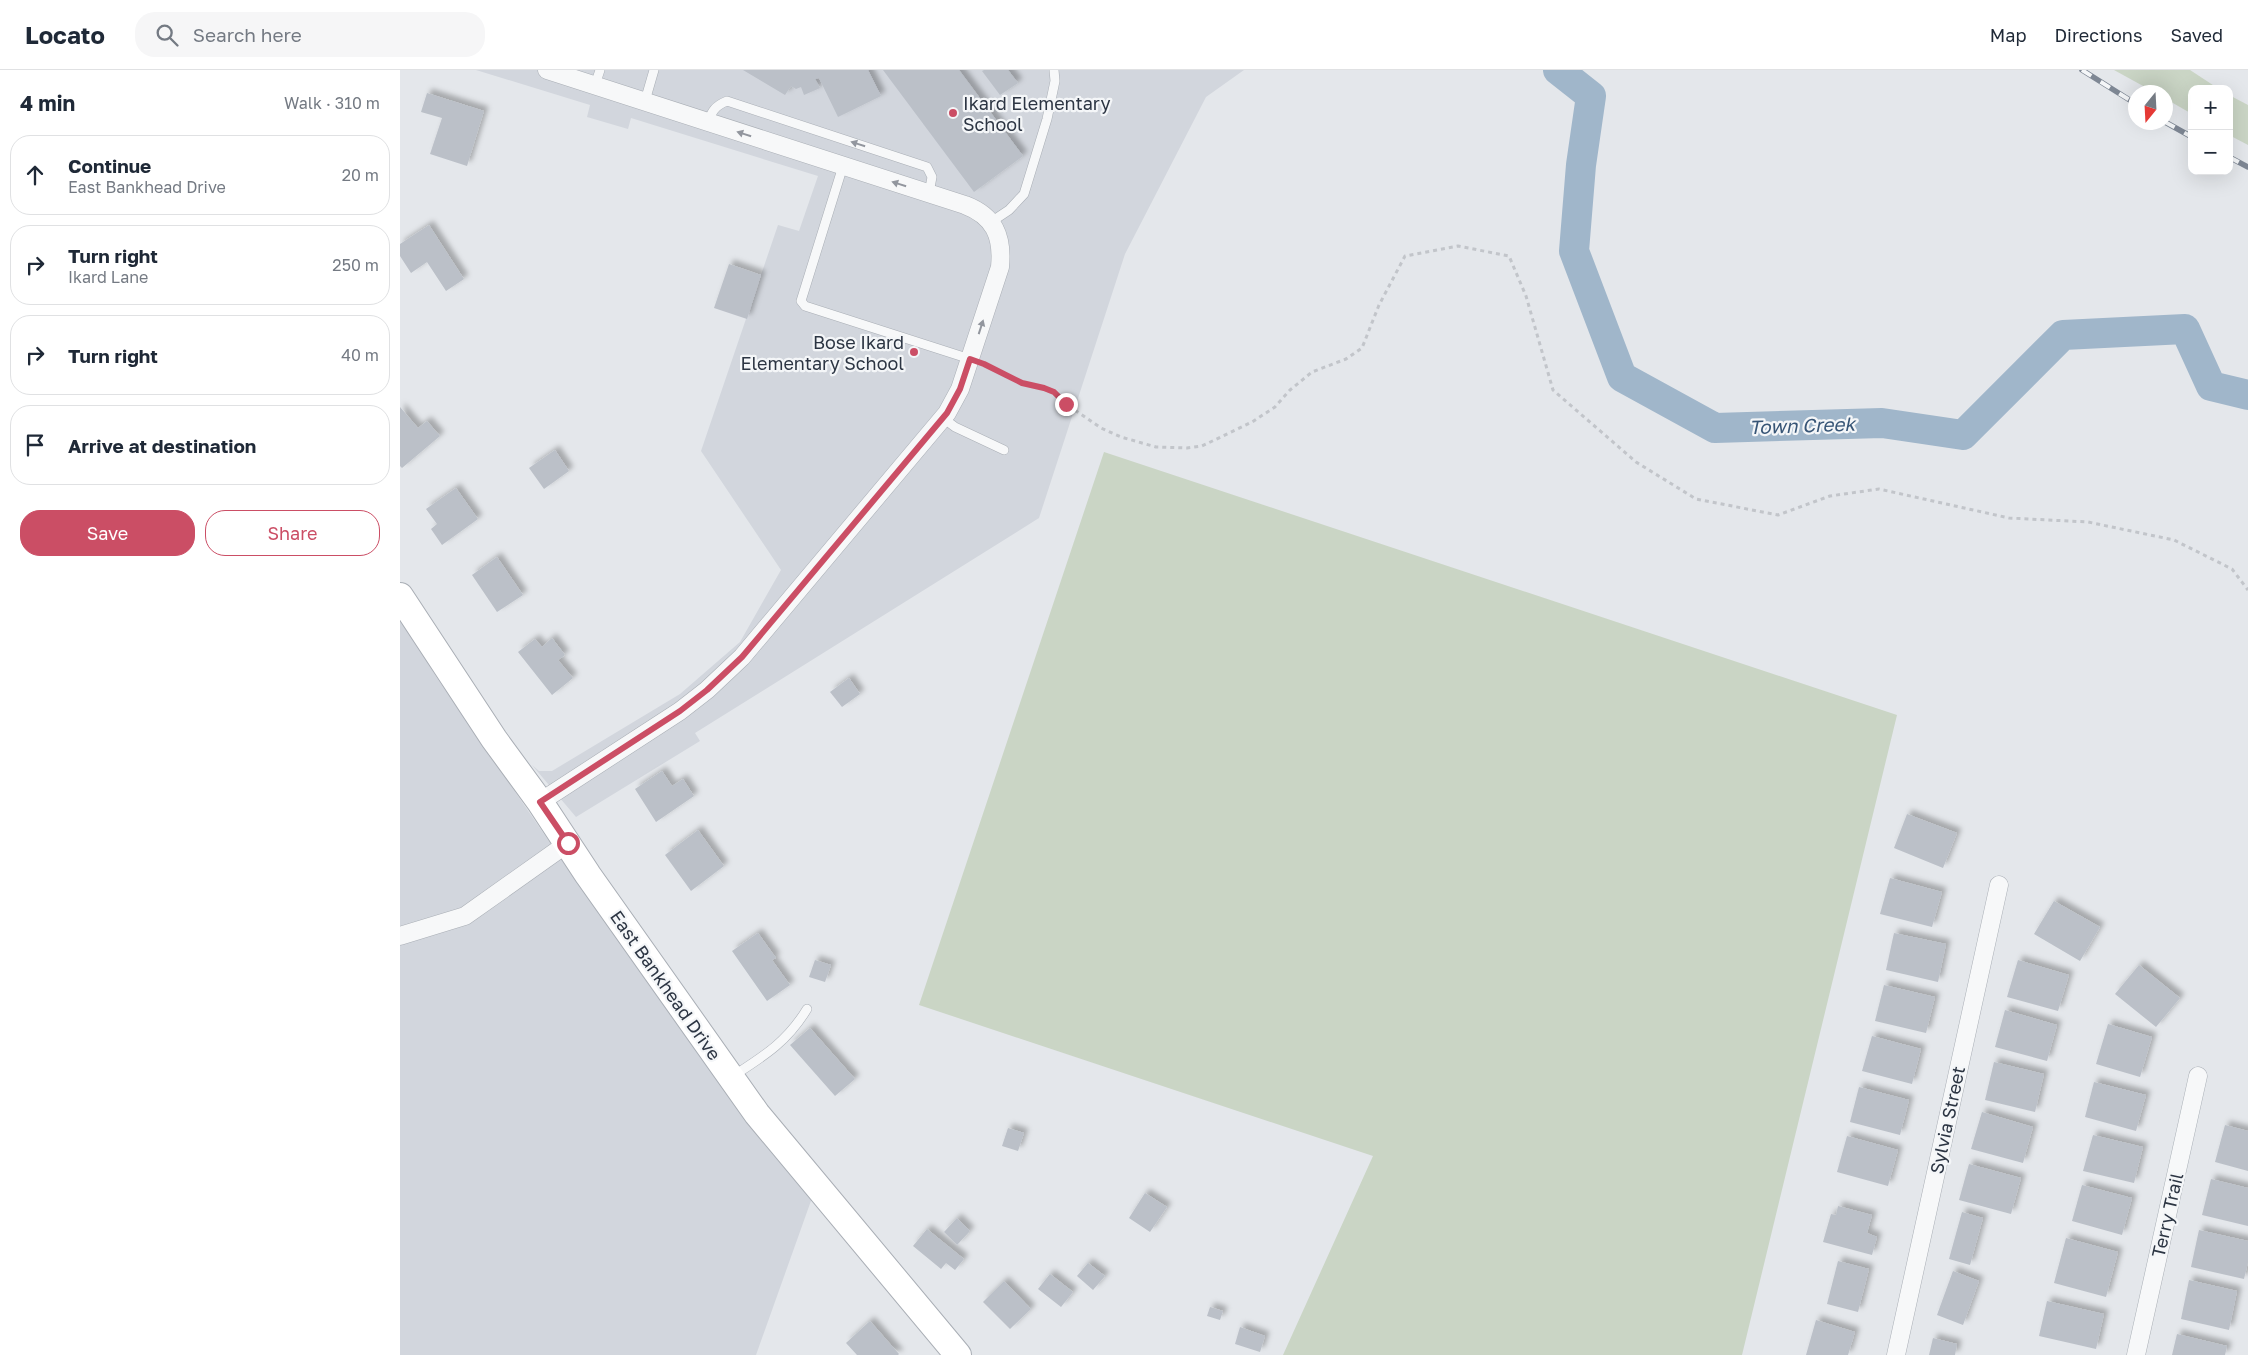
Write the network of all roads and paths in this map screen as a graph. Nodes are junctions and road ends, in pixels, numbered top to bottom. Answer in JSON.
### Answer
{"nodes":[{"id":1,"x":547,"y":70,"type":"edge"},
{"id":2,"x":654,"y":70,"type":"edge"},
{"id":3,"x":1054,"y":70,"type":"edge"},
{"id":4,"x":598,"y":78,"type":"edge"},
{"id":5,"x":645,"y":101,"type":"junction"},
{"id":6,"x":708,"y":122,"type":"junction"},
{"id":7,"x":842,"y":166,"type":"junction"},
{"id":8,"x":929,"y":194,"type":"junction"},
{"id":9,"x":991,"y":222,"type":"junction"},
{"id":10,"x":970,"y":359,"type":"junction"},
{"id":11,"x":943,"y":418,"type":"junction"},
{"id":12,"x":1004,"y":450,"type":"dead end"},
{"id":13,"x":2248,"y":590,"type":"edge"},
{"id":14,"x":400,"y":596,"type":"edge"},
{"id":15,"x":540,"y":802,"type":"junction"},
{"id":16,"x":568,"y":843,"type":"junction"},
{"id":17,"x":1999,"y":885,"type":"dead end"},
{"id":18,"x":400,"y":936,"type":"edge"},
{"id":19,"x":807,"y":1009,"type":"dead end"},
{"id":20,"x":2198,"y":1076,"type":"dead end"},
{"id":21,"x":731,"y":1078,"type":"junction"},
{"id":22,"x":958,"y":1355,"type":"edge"},
{"id":23,"x":1896,"y":1355,"type":"edge"},
{"id":24,"x":2136,"y":1355,"type":"edge"}],
"edges":[{"from":1,"to":4,"type":"street"},
{"from":2,"to":5,"type":"lane"},
{"from":3,"to":9,"type":"lane"},
{"from":4,"to":5,"type":"street"},
{"from":5,"to":6,"type":"street"},
{"from":7,"to":6,"type":"street","one_way":true},
{"from":8,"to":6,"type":"lane","one_way":true},
{"from":8,"to":7,"type":"street","one_way":true},
{"from":7,"to":10,"type":"lane"},
{"from":8,"to":9,"type":"street"},
{"from":10,"to":9,"type":"street","one_way":true},
{"from":10,"to":11,"type":"street"},
{"from":10,"to":13,"type":"path"},
{"from":11,"to":12,"type":"lane"},
{"from":11,"to":15,"type":"street"},
{"from":14,"to":15,"type":"street","name":"East Bankhead Drive"},
{"from":15,"to":16,"type":"street","name":"East Bankhead Drive"},
{"from":16,"to":18,"type":"street"},
{"from":16,"to":21,"type":"street","name":"East Bankhead Drive"},
{"from":17,"to":23,"type":"street","name":"Sylvia Street"},
{"from":19,"to":21,"type":"lane"},
{"from":20,"to":24,"type":"street","name":"Terry Trail"},
{"from":21,"to":22,"type":"street","name":"East Bankhead Drive"}]}
